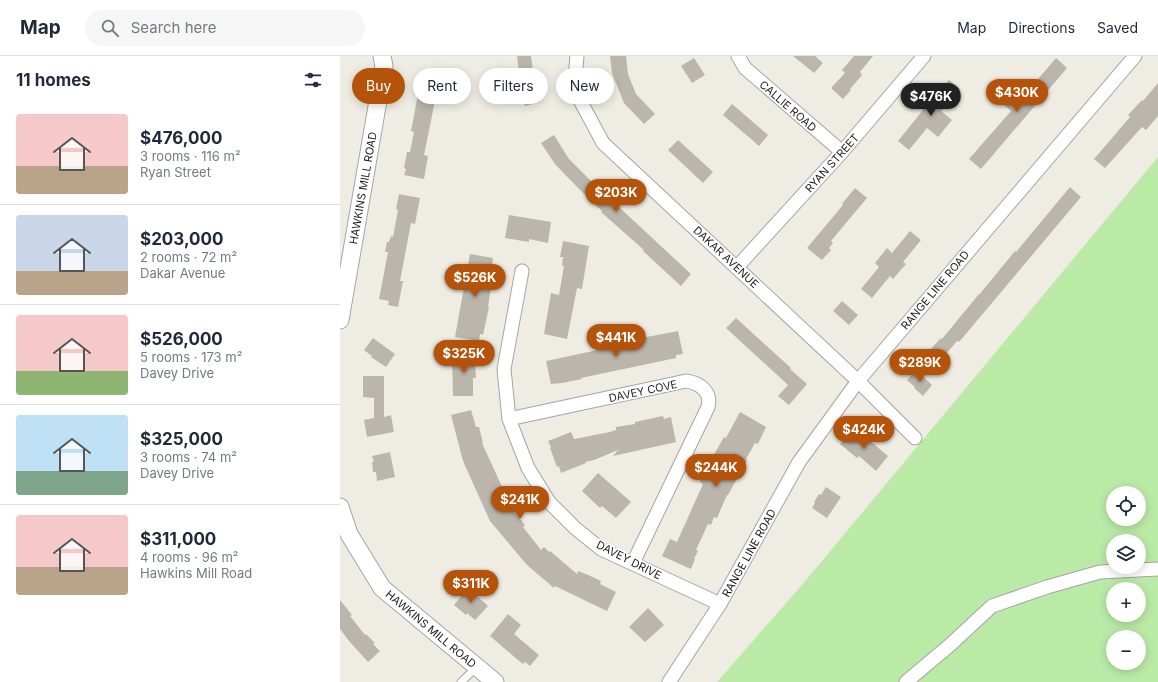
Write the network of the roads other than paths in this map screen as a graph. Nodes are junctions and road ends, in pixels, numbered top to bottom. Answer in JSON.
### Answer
{"nodes":[{"id":1,"x":382,"y":56,"type":"edge"},
{"id":2,"x":577,"y":56,"type":"edge"},
{"id":3,"x":738,"y":56,"type":"edge"},
{"id":4,"x":924,"y":56,"type":"edge"},
{"id":5,"x":1135,"y":56,"type":"edge"},
{"id":6,"x":842,"y":152,"type":"junction"},
{"id":7,"x":737,"y":267,"type":"junction"},
{"id":8,"x":522,"y":271,"type":"dead end"},
{"id":9,"x":340,"y":320,"type":"edge"},
{"id":10,"x":858,"y":381,"type":"junction"},
{"id":11,"x":509,"y":419,"type":"junction"},
{"id":12,"x":915,"y":438,"type":"dead end"},
{"id":13,"x":340,"y":507,"type":"edge"},
{"id":14,"x":633,"y":563,"type":"junction"},
{"id":15,"x":1158,"y":569,"type":"edge"},
{"id":16,"x":720,"y":604,"type":"junction"},
{"id":17,"x":477,"y":667,"type":"junction"},
{"id":18,"x":461,"y":682,"type":"edge"},
{"id":19,"x":495,"y":682,"type":"edge"},
{"id":20,"x":669,"y":682,"type":"edge"},
{"id":21,"x":906,"y":682,"type":"edge"}],
"edges":[{"from":1,"to":9,"type":"street","name":"HAWKINS MILL ROAD"},
{"from":2,"to":7,"type":"street","name":"DAKAR AVENUE"},
{"from":3,"to":6,"type":"street","name":"CALLIE ROAD"},
{"from":4,"to":6,"type":"street","name":"RYAN STREET"},
{"from":5,"to":10,"type":"street","name":"RANGE LINE ROAD"},
{"from":6,"to":7,"type":"street","name":"RYAN STREET"},
{"from":7,"to":10,"type":"street","name":"DAKAR AVENUE"},
{"from":8,"to":11,"type":"street","name":"DAVEY DRIVE"},
{"from":10,"to":12,"type":"street","name":"DAKAR AVENUE"},
{"from":10,"to":16,"type":"street","name":"RANGE LINE ROAD"},
{"from":11,"to":14,"type":"street","name":"DAVEY DRIVE"},
{"from":11,"to":14,"type":"street","name":"DAVEY COVE"},
{"from":13,"to":17,"type":"street","name":"HAWKINS MILL ROAD"},
{"from":14,"to":16,"type":"street","name":"DAVEY DRIVE"},
{"from":15,"to":21,"type":"street"},
{"from":16,"to":20,"type":"street","name":"RANGE LINE ROAD"},
{"from":17,"to":18,"type":"lane"},
{"from":17,"to":19,"type":"street","name":"HAWKINS MILL ROAD"}]}
